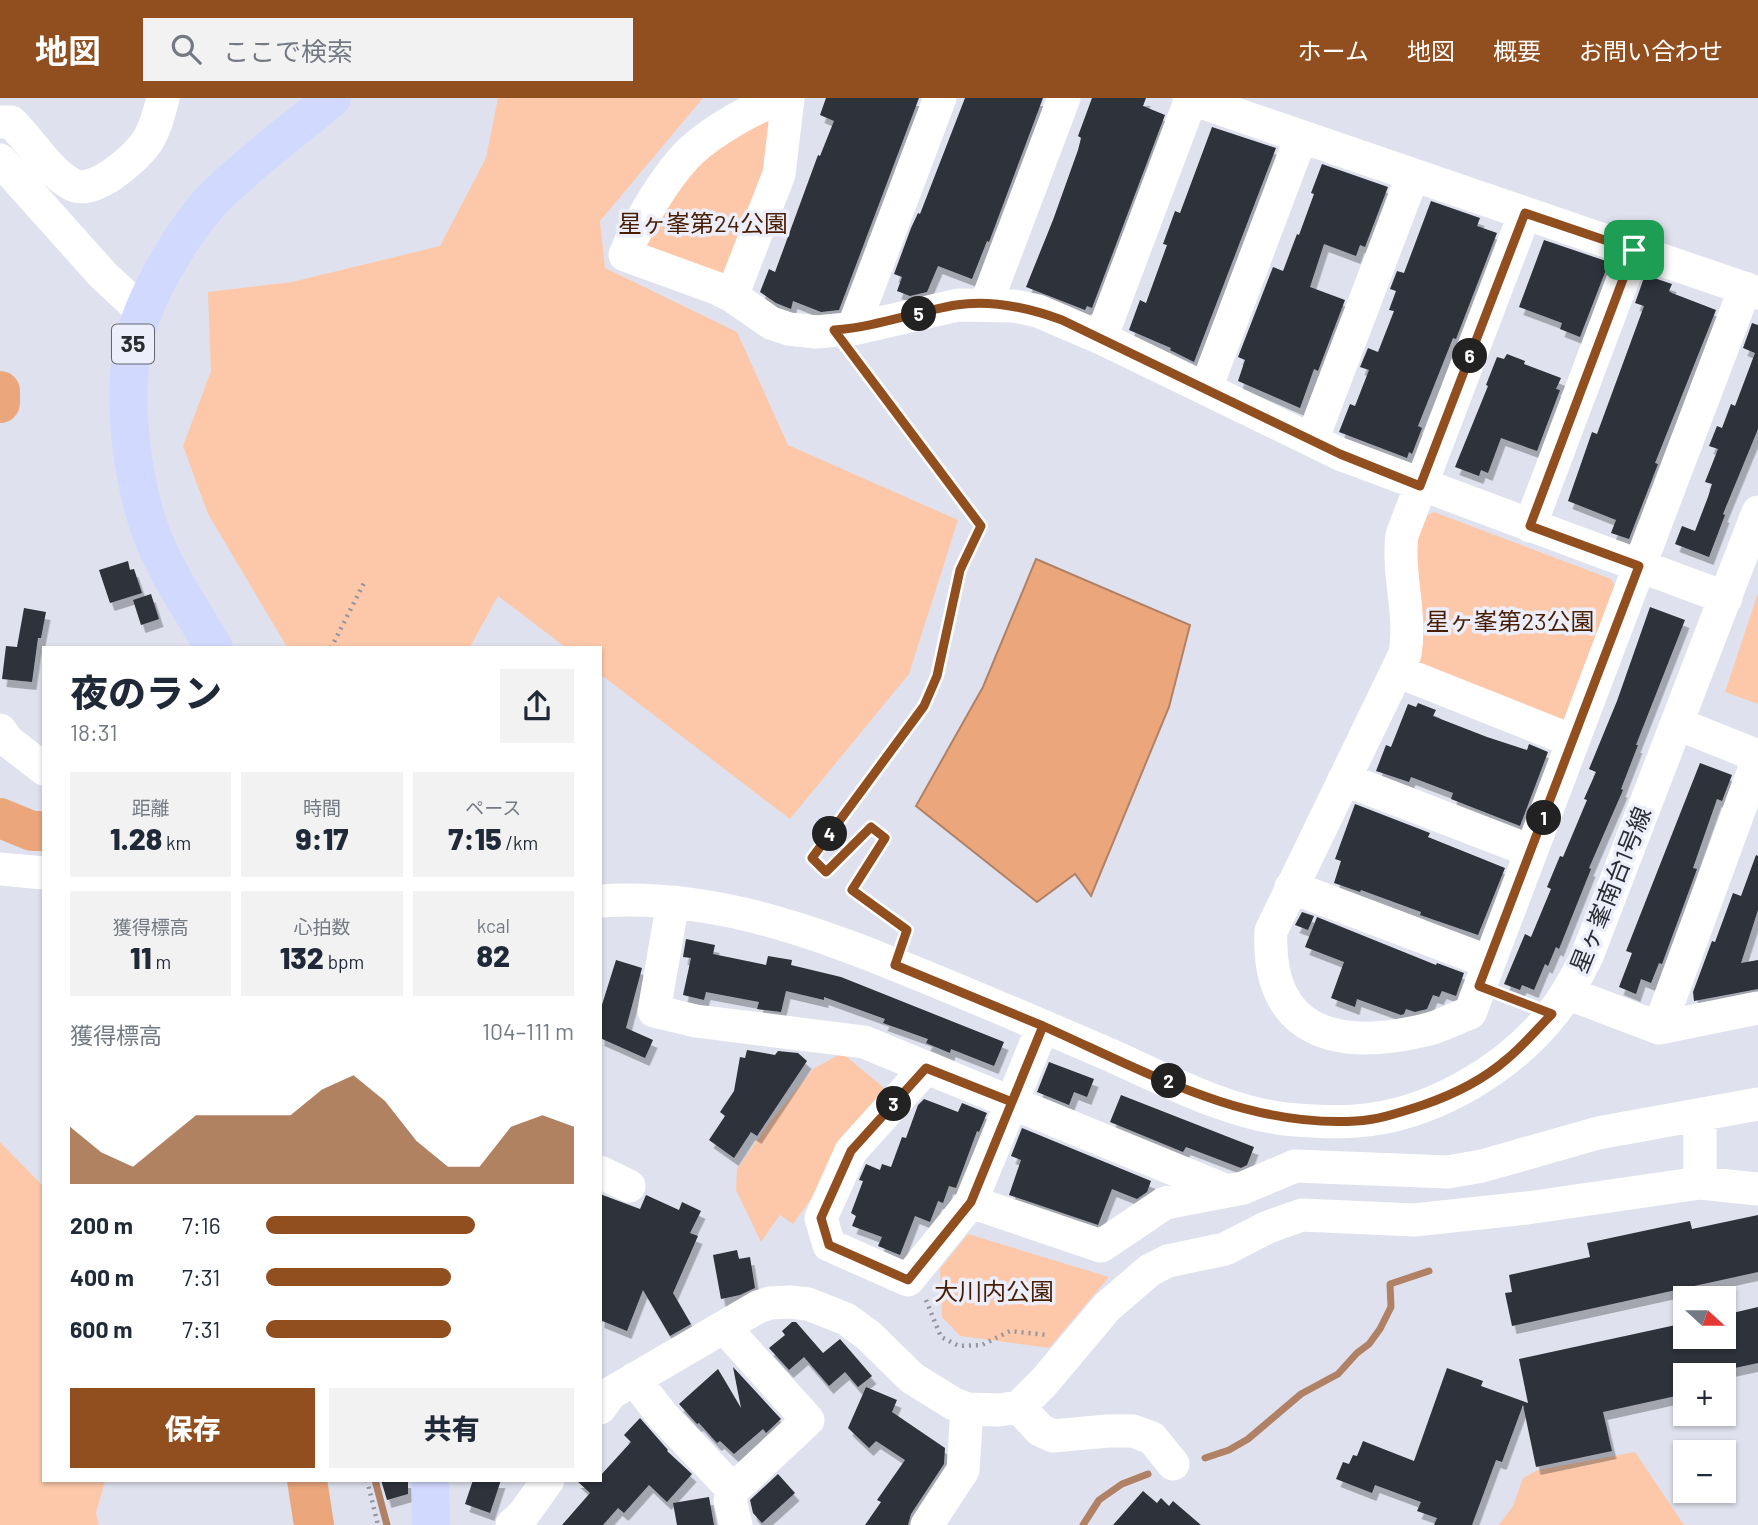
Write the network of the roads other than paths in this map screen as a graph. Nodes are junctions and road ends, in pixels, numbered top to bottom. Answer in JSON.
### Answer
{"nodes":[{"id":1,"x":163,"y":98,"type":"edge"},
{"id":2,"x":332,"y":98,"type":"edge"},
{"id":3,"x":778,"y":98,"type":"edge"},
{"id":4,"x":788,"y":98,"type":"edge"},
{"id":5,"x":940,"y":98,"type":"edge"},
{"id":6,"x":1064,"y":98,"type":"edge"},
{"id":7,"x":1190,"y":98,"type":"edge"},
{"id":8,"x":0,"y":122,"type":"edge"},
{"id":9,"x":1301,"y":137,"type":"junction"},
{"id":10,"x":0,"y":160,"type":"edge"},
{"id":11,"x":1413,"y":175,"type":"junction"},
{"id":12,"x":1525,"y":213,"type":"junction"},
{"id":13,"x":1634,"y":250,"type":"junction"},
{"id":14,"x":1751,"y":290,"type":"edge"},
{"id":15,"x":732,"y":296,"type":"junction"},
{"id":16,"x":986,"y":304,"type":"junction"},
{"id":17,"x":144,"y":313,"type":"junction"},
{"id":18,"x":844,"y":329,"type":"junction"},
{"id":19,"x":1101,"y":338,"type":"junction"},
{"id":20,"x":1206,"y":388,"type":"junction"},
{"id":21,"x":1312,"y":440,"type":"junction"},
{"id":22,"x":1420,"y":486,"type":"junction"},
{"id":23,"x":1758,"y":512,"type":"edge"},
{"id":24,"x":1530,"y":526,"type":"junction"},
{"id":25,"x":1639,"y":566,"type":"junction"},
{"id":26,"x":1726,"y":598,"type":"junction"},
{"id":27,"x":213,"y":646,"type":"edge"},
{"id":28,"x":1397,"y":671,"type":"junction"},
{"id":29,"x":1678,"y":724,"type":"junction"},
{"id":30,"x":0,"y":730,"type":"edge"},
{"id":31,"x":1573,"y":741,"type":"junction"},
{"id":32,"x":1758,"y":757,"type":"edge"},
{"id":33,"x":42,"y":767,"type":"edge"},
{"id":34,"x":1344,"y":779,"type":"junction"},
{"id":35,"x":1531,"y":851,"type":"junction"},
{"id":36,"x":0,"y":869,"type":"edge"},
{"id":37,"x":42,"y":873,"type":"edge"},
{"id":38,"x":1291,"y":887,"type":"junction"},
{"id":39,"x":602,"y":901,"type":"edge"},
{"id":40,"x":673,"y":902,"type":"junction"},
{"id":41,"x":1484,"y":974,"type":"junction"},
{"id":42,"x":1560,"y":1004,"type":"junction"},
{"id":43,"x":1758,"y":1008,"type":"edge"},
{"id":44,"x":1043,"y":1026,"type":"junction"},
{"id":45,"x":1659,"y":1028,"type":"junction"},
{"id":46,"x":926,"y":1068,"type":"junction"},
{"id":47,"x":1012,"y":1102,"type":"junction"},
{"id":48,"x":1758,"y":1104,"type":"edge"},
{"id":49,"x":1700,"y":1116,"type":"junction"},
{"id":50,"x":1700,"y":1183,"type":"junction"},
{"id":51,"x":1758,"y":1189,"type":"edge"},
{"id":52,"x":1227,"y":1191,"type":"junction"},
{"id":53,"x":971,"y":1202,"type":"junction"},
{"id":54,"x":724,"y":1327,"type":"junction"},
{"id":55,"x":634,"y":1380,"type":"junction"},
{"id":56,"x":602,"y":1405,"type":"edge"},
{"id":57,"x":1019,"y":1408,"type":"junction"},
{"id":58,"x":967,"y":1409,"type":"junction"},
{"id":59,"x":1173,"y":1464,"type":"dead end"},
{"id":60,"x":430,"y":1482,"type":"edge"},
{"id":61,"x":547,"y":1482,"type":"edge"},
{"id":62,"x":733,"y":1490,"type":"junction"},
{"id":63,"x":431,"y":1525,"type":"edge"},
{"id":64,"x":512,"y":1525,"type":"edge"},
{"id":65,"x":736,"y":1525,"type":"edge"},
{"id":66,"x":927,"y":1525,"type":"edge"}],
"edges":[{"from":1,"to":8,"type":"street"},
{"from":2,"to":17,"type":"main road","number":"35"},
{"from":3,"to":15,"type":"street"},
{"from":4,"to":15,"type":"street"},
{"from":5,"to":18,"type":"street"},
{"from":6,"to":16,"type":"street"},
{"from":7,"to":9,"type":"street"},
{"from":7,"to":19,"type":"street"},
{"from":9,"to":11,"type":"street"},
{"from":9,"to":20,"type":"street"},
{"from":10,"to":17,"type":"street"},
{"from":11,"to":12,"type":"street"},
{"from":11,"to":21,"type":"street"},
{"from":12,"to":13,"type":"street"},
{"from":12,"to":22,"type":"street"},
{"from":13,"to":14,"type":"street"},
{"from":13,"to":24,"type":"street"},
{"from":14,"to":25,"type":"street"},
{"from":15,"to":18,"type":"street"},
{"from":16,"to":18,"type":"street"},
{"from":16,"to":19,"type":"street"},
{"from":17,"to":27,"type":"main road","number":"35"},
{"from":19,"to":20,"type":"street"},
{"from":20,"to":21,"type":"street"},
{"from":21,"to":22,"type":"street"},
{"from":22,"to":24,"type":"street"},
{"from":22,"to":28,"type":"street"},
{"from":23,"to":26,"type":"street","name":"星ヶ峯南台1号線"},
{"from":24,"to":25,"type":"street"},
{"from":25,"to":26,"type":"street"},
{"from":25,"to":31,"type":"street"},
{"from":26,"to":29,"type":"street","name":"星ヶ峯南台1号線"},
{"from":28,"to":31,"type":"street"},
{"from":28,"to":34,"type":"street"},
{"from":29,"to":32,"type":"street"},
{"from":29,"to":42,"type":"street","name":"星ヶ峯南台1号線"},
{"from":30,"to":33,"type":"street"},
{"from":31,"to":35,"type":"street"},
{"from":32,"to":45,"type":"street"},
{"from":34,"to":35,"type":"street"},
{"from":34,"to":38,"type":"street"},
{"from":35,"to":41,"type":"street"},
{"from":36,"to":37,"type":"street"},
{"from":38,"to":41,"type":"street"},
{"from":38,"to":41,"type":"street"},
{"from":39,"to":40,"type":"street","name":"星ヶ峯南台1号線"},
{"from":40,"to":44,"type":"street","name":"星ヶ峯南台1号線"},
{"from":40,"to":46,"type":"street"},
{"from":42,"to":44,"type":"street","name":"星ヶ峯南台1号線"},
{"from":42,"to":45,"type":"street"},
{"from":43,"to":45,"type":"street"},
{"from":44,"to":47,"type":"street"},
{"from":46,"to":47,"type":"street"},
{"from":46,"to":53,"type":"street"},
{"from":47,"to":52,"type":"street"},
{"from":47,"to":53,"type":"street"},
{"from":48,"to":49,"type":"street"},
{"from":49,"to":50,"type":"street"},
{"from":49,"to":52,"type":"street"},
{"from":50,"to":51,"type":"street"},
{"from":50,"to":57,"type":"street"},
{"from":52,"to":53,"type":"street"},
{"from":54,"to":55,"type":"street"},
{"from":54,"to":58,"type":"street"},
{"from":54,"to":62,"type":"street"},
{"from":55,"to":56,"type":"street"},
{"from":55,"to":62,"type":"street"},
{"from":57,"to":58,"type":"street"},
{"from":57,"to":59,"type":"street"},
{"from":58,"to":66,"type":"street"},
{"from":60,"to":63,"type":"main road"},
{"from":61,"to":64,"type":"street"},
{"from":62,"to":65,"type":"street"}]}
